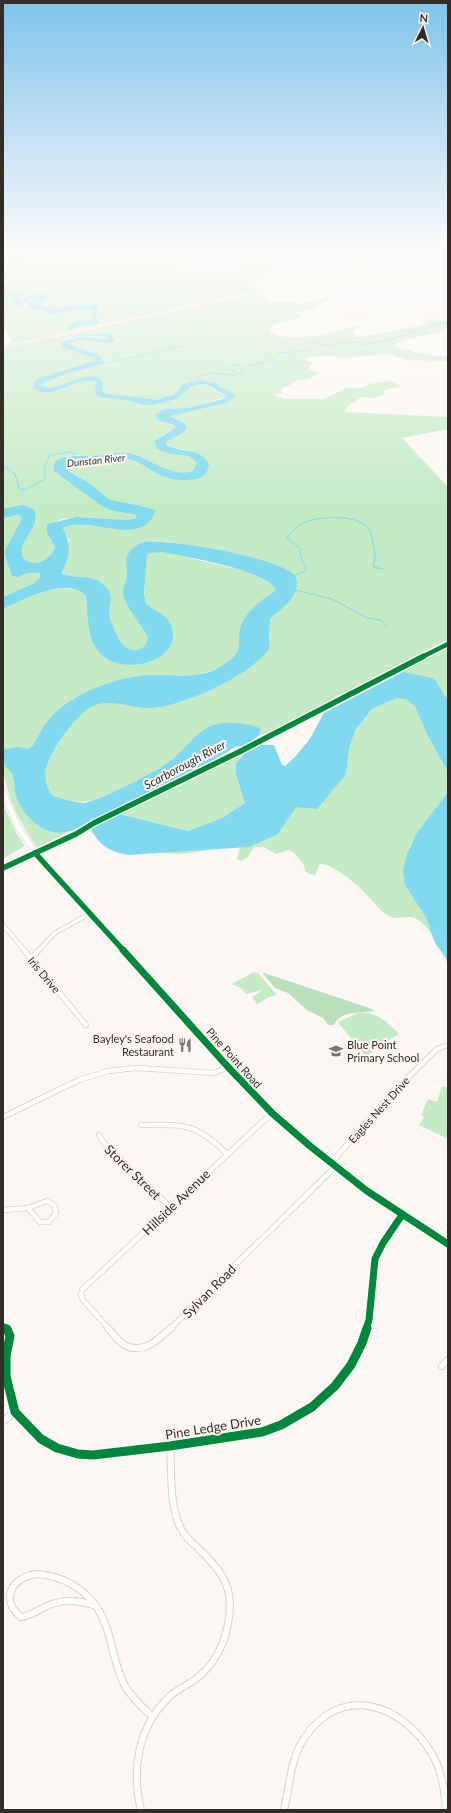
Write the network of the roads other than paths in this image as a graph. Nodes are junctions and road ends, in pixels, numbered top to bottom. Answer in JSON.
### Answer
{"nodes":[{"id":1,"x":61,"y":335,"type":"edge"},
{"id":2,"x":3,"y":347,"type":"edge"},
{"id":3,"x":3,"y":791,"type":"edge"},
{"id":4,"x":89,"y":914,"type":"junction"},
{"id":5,"x":3,"y":926,"type":"edge"},
{"id":6,"x":31,"y":959,"type":"junction"},
{"id":7,"x":86,"y":1025,"type":"dead end"},
{"id":8,"x":448,"y":1045,"type":"edge"},
{"id":9,"x":228,"y":1067,"type":"junction"},
{"id":10,"x":272,"y":1113,"type":"junction"},
{"id":11,"x":3,"y":1117,"type":"edge"},
{"id":12,"x":142,"y":1124,"type":"dead end"},
{"id":13,"x":99,"y":1134,"type":"dead end"},
{"id":14,"x":226,"y":1154,"type":"junction"},
{"id":15,"x":333,"y":1165,"type":"junction"},
{"id":16,"x":170,"y":1207,"type":"junction"},
{"id":17,"x":28,"y":1208,"type":"junction"},
{"id":18,"x":3,"y":1210,"type":"edge"},
{"id":19,"x":402,"y":1215,"type":"junction"},
{"id":20,"x":448,"y":1244,"type":"edge"},
{"id":21,"x":81,"y":1293,"type":"joint"},
{"id":22,"x":3,"y":1327,"type":"edge"},
{"id":23,"x":448,"y":1360,"type":"edge"},
{"id":24,"x":442,"y":1366,"type":"dead end"},
{"id":25,"x":15,"y":1412,"type":"junction"},
{"id":26,"x":3,"y":1421,"type":"edge"},
{"id":27,"x":170,"y":1446,"type":"junction"},
{"id":28,"x":96,"y":1606,"type":"junction"},
{"id":29,"x":152,"y":1716,"type":"junction"},
{"id":30,"x":141,"y":1810,"type":"edge"},
{"id":31,"x":284,"y":1810,"type":"edge"},
{"id":32,"x":446,"y":1810,"type":"edge"}],
"edges":[{"from":1,"to":2,"type":"main road"},
{"from":3,"to":4,"type":"main road","name":"Pine Point Road"},
{"from":4,"to":6,"type":"street"},
{"from":4,"to":9,"type":"main road","name":"Pine Point Road"},
{"from":5,"to":6,"type":"street","name":"Iris Drive"},
{"from":6,"to":7,"type":"street","name":"Iris Drive"},
{"from":8,"to":15,"type":"street","name":"Eagles Nest Drive"},
{"from":9,"to":10,"type":"main road","name":"Pine Point Road"},
{"from":9,"to":11,"type":"street"},
{"from":10,"to":14,"type":"street","name":"Hillside Avenue"},
{"from":10,"to":15,"type":"main road","name":"Pine Point Road"},
{"from":12,"to":14,"type":"street"},
{"from":13,"to":16,"type":"street","name":"Storer Street"},
{"from":14,"to":16,"type":"street","name":"Hillside Avenue"},
{"from":15,"to":19,"type":"main road","name":"Pine Point Road"},
{"from":15,"to":21,"type":"street","name":"Sylvan Road"},
{"from":16,"to":21,"type":"street","name":"Hillside Avenue"},
{"from":17,"to":17,"type":"street"},
{"from":17,"to":18,"type":"street"},
{"from":19,"to":20,"type":"main road","name":"Pine Point Road"},
{"from":19,"to":27,"type":"street","name":"Pine Ledge Drive"},
{"from":22,"to":25,"type":"street","name":"Pine Ledge Drive"},
{"from":23,"to":24,"type":"street"},
{"from":25,"to":26,"type":"street"},
{"from":25,"to":27,"type":"street","name":"Pine Ledge Drive"},
{"from":27,"to":29,"type":"street"},
{"from":28,"to":28,"type":"street"},
{"from":28,"to":29,"type":"street"},
{"from":29,"to":30,"type":"street"},
{"from":31,"to":32,"type":"street"}]}
